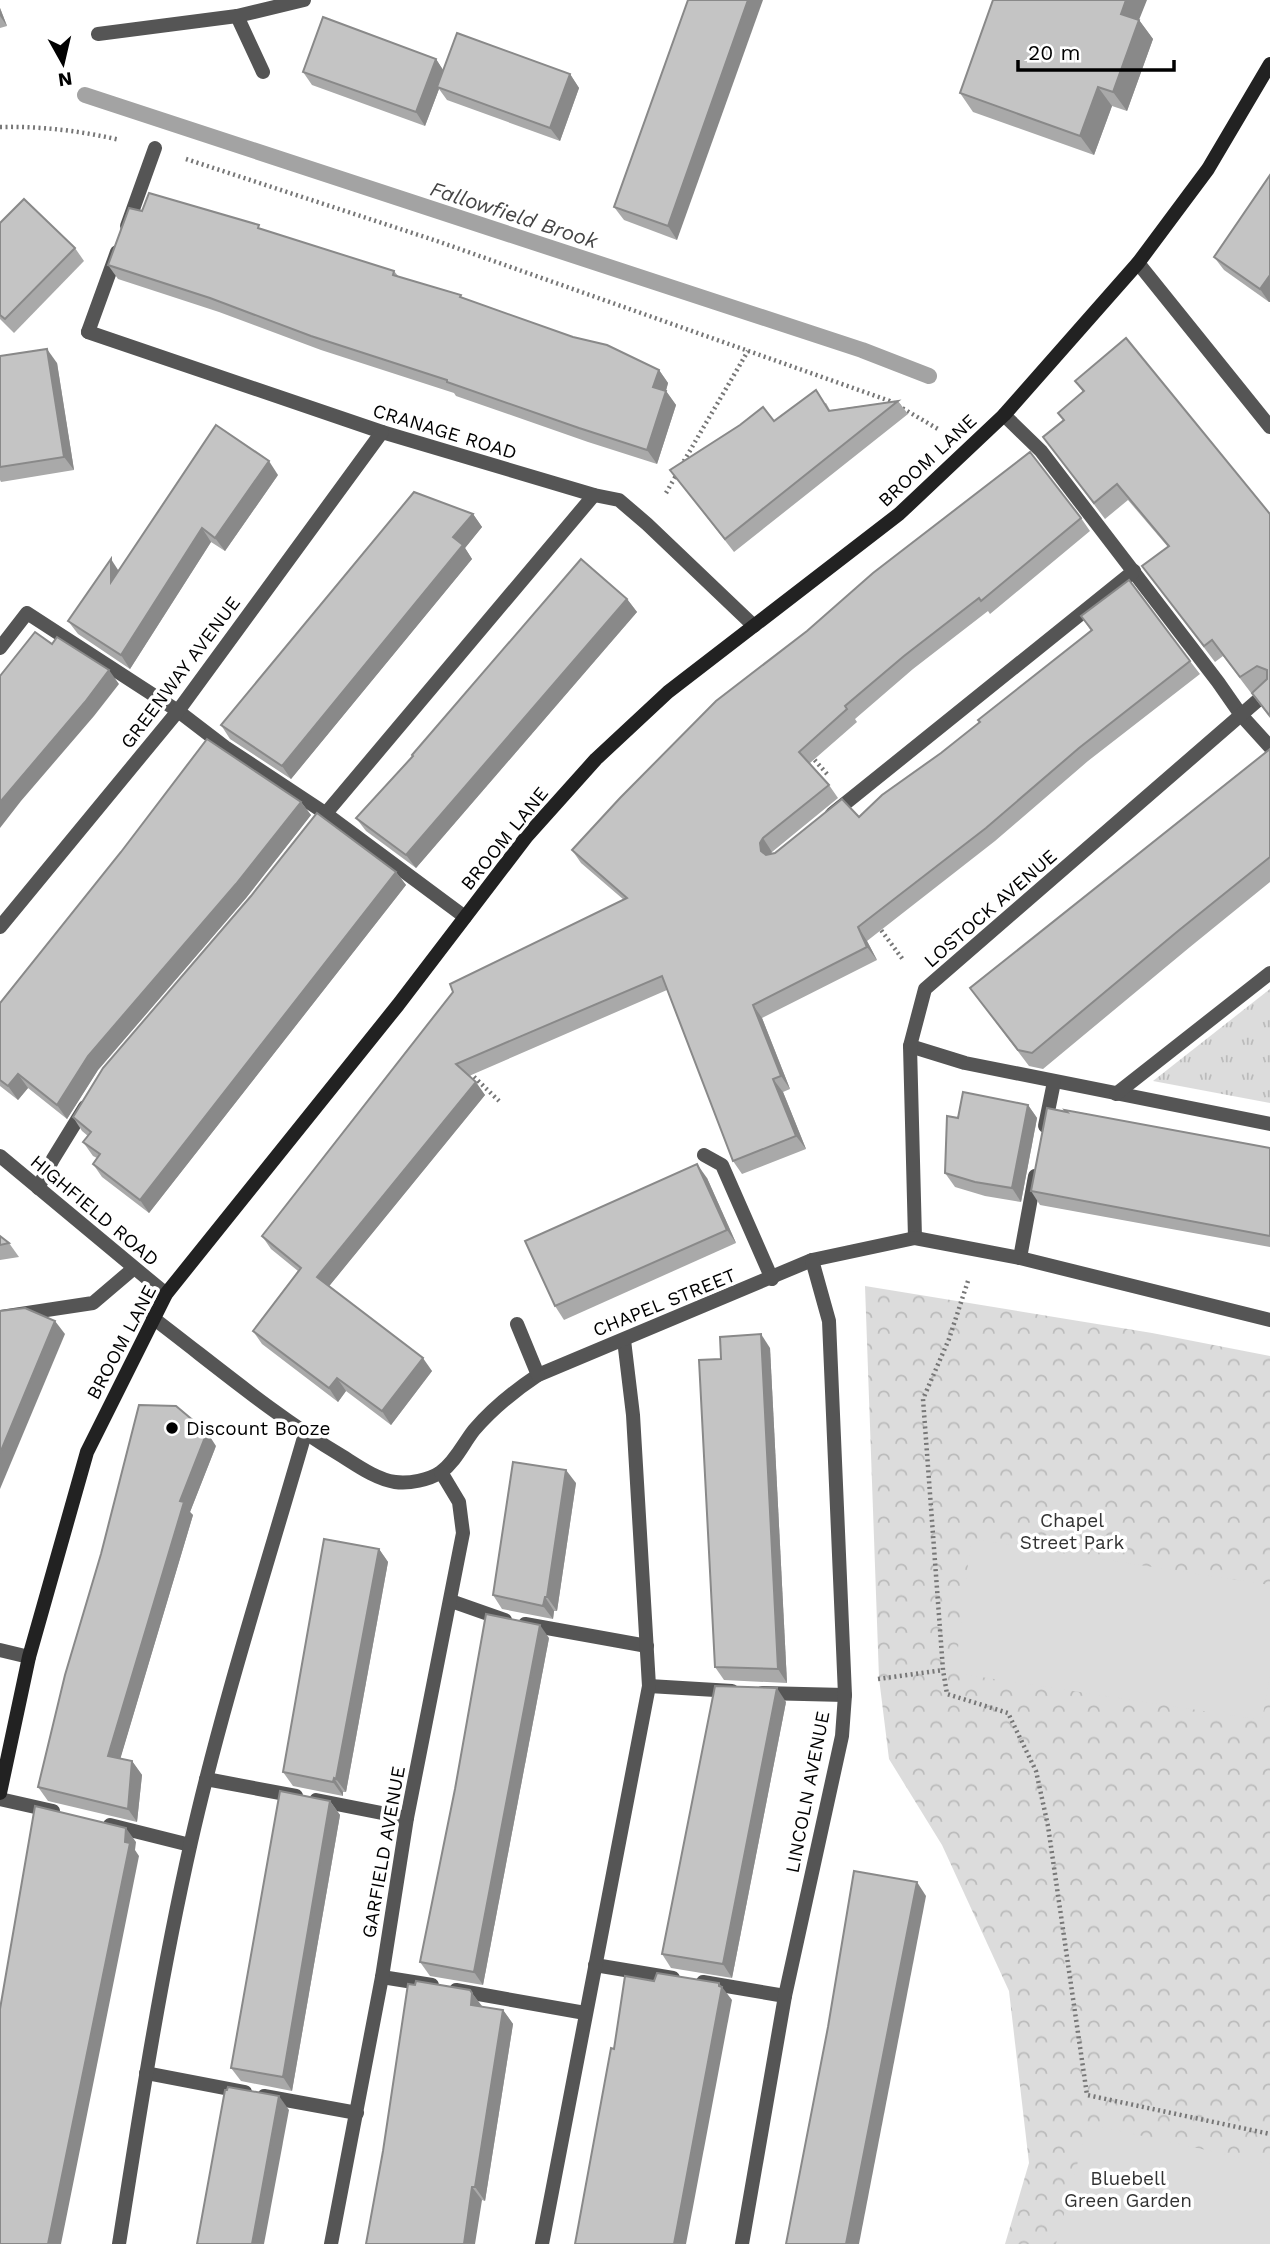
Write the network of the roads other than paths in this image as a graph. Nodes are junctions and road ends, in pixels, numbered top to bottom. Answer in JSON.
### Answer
{"nodes":[{"id":1,"x":304,"y":0,"type":"edge"},
{"id":2,"x":237,"y":16,"type":"junction"},
{"id":3,"x":98,"y":34,"type":"dead end"},
{"id":4,"x":1270,"y":64,"type":"edge"},
{"id":5,"x":263,"y":72,"type":"dead end"},
{"id":6,"x":155,"y":148,"type":"road end"},
{"id":7,"x":1138,"y":263,"type":"junction"},
{"id":8,"x":1004,"y":415,"type":"junction"},
{"id":9,"x":1270,"y":427,"type":"edge"},
{"id":10,"x":382,"y":432,"type":"junction"},
{"id":11,"x":594,"y":495,"type":"junction"},
{"id":12,"x":1134,"y":571,"type":"junction"},
{"id":13,"x":754,"y":626,"type":"junction"},
{"id":14,"x":0,"y":648,"type":"edge"},
{"id":15,"x":1270,"y":691,"type":"edge"},
{"id":16,"x":178,"y":711,"type":"junction"},
{"id":17,"x":1241,"y":715,"type":"junction"},
{"id":18,"x":1270,"y":747,"type":"edge"},
{"id":19,"x":325,"y":813,"type":"junction"},
{"id":20,"x":819,"y":824,"type":"edge"},
{"id":21,"x":301,"y":843,"type":"edge"},
{"id":22,"x":465,"y":918,"type":"junction"},
{"id":23,"x":0,"y":927,"type":"edge"},
{"id":24,"x":1270,"y":973,"type":"edge"},
{"id":25,"x":909,"y":1046,"type":"junction"},
{"id":26,"x":1054,"y":1082,"type":"junction"},
{"id":27,"x":1116,"y":1094,"type":"junction"},
{"id":28,"x":92,"y":1096,"type":"edge"},
{"id":29,"x":1270,"y":1124,"type":"edge"},
{"id":30,"x":704,"y":1154,"type":"dead end"},
{"id":31,"x":0,"y":1156,"type":"edge"},
{"id":32,"x":38,"y":1188,"type":"junction"},
{"id":33,"x":915,"y":1238,"type":"junction"},
{"id":34,"x":1020,"y":1258,"type":"junction"},
{"id":35,"x":812,"y":1260,"type":"junction"},
{"id":36,"x":133,"y":1269,"type":"junction"},
{"id":37,"x":772,"y":1279,"type":"junction"},
{"id":38,"x":166,"y":1294,"type":"junction"},
{"id":39,"x":0,"y":1317,"type":"edge"},
{"id":40,"x":153,"y":1318,"type":"junction"},
{"id":41,"x":1270,"y":1320,"type":"edge"},
{"id":42,"x":517,"y":1324,"type":"dead end"},
{"id":43,"x":624,"y":1339,"type":"junction"},
{"id":44,"x":538,"y":1375,"type":"junction"},
{"id":45,"x":305,"y":1434,"type":"junction"},
{"id":46,"x":441,"y":1472,"type":"junction"},
{"id":47,"x":451,"y":1601,"type":"junction"},
{"id":48,"x":647,"y":1646,"type":"junction"},
{"id":49,"x":0,"y":1650,"type":"edge"},
{"id":50,"x":29,"y":1657,"type":"junction"},
{"id":51,"x":649,"y":1686,"type":"junction"},
{"id":52,"x":845,"y":1695,"type":"junction"},
{"id":53,"x":206,"y":1779,"type":"junction"},
{"id":54,"x":0,"y":1793,"type":"edge"},
{"id":55,"x":0,"y":1799,"type":"edge"},
{"id":56,"x":64,"y":1814,"type":"edge"},
{"id":57,"x":407,"y":1818,"type":"junction"},
{"id":58,"x":89,"y":1820,"type":"edge"},
{"id":59,"x":190,"y":1845,"type":"junction"},
{"id":60,"x":595,"y":1965,"type":"junction"},
{"id":61,"x":382,"y":1977,"type":"junction"},
{"id":62,"x":785,"y":1996,"type":"junction"},
{"id":63,"x":585,"y":2013,"type":"junction"},
{"id":64,"x":146,"y":2073,"type":"junction"},
{"id":65,"x":357,"y":2113,"type":"junction"},
{"id":66,"x":119,"y":2244,"type":"edge"},
{"id":67,"x":331,"y":2244,"type":"edge"},
{"id":68,"x":542,"y":2244,"type":"edge"},
{"id":69,"x":742,"y":2244,"type":"edge"}],
"edges":[{"from":1,"to":2,"type":"street"},
{"from":2,"to":3,"type":"street"},
{"from":2,"to":5,"type":"street"},
{"from":4,"to":7,"type":"main road","name":"BROOM LANE"},
{"from":6,"to":10,"type":"street","name":"CRANAGE ROAD"},
{"from":7,"to":8,"type":"main road","name":"BROOM LANE"},
{"from":7,"to":9,"type":"street"},
{"from":8,"to":12,"type":"street"},
{"from":8,"to":13,"type":"main road","name":"BROOM LANE"},
{"from":10,"to":11,"type":"street","name":"CRANAGE ROAD"},
{"from":10,"to":16,"type":"street","name":"GREENWAY AVENUE"},
{"from":11,"to":13,"type":"street","name":"CRANAGE ROAD"},
{"from":11,"to":19,"type":"street"},
{"from":12,"to":17,"type":"street"},
{"from":12,"to":20,"type":"street"},
{"from":13,"to":22,"type":"main road","name":"BROOM LANE"},
{"from":14,"to":16,"type":"street"},
{"from":15,"to":17,"type":"street","name":"LOSTOCK AVENUE"},
{"from":16,"to":19,"type":"street"},
{"from":16,"to":23,"type":"street","name":"GREENWAY AVENUE"},
{"from":17,"to":18,"type":"street"},
{"from":17,"to":25,"type":"street","name":"LOSTOCK AVENUE"},
{"from":19,"to":21,"type":"street"},
{"from":19,"to":22,"type":"street"},
{"from":22,"to":38,"type":"main road","name":"BROOM LANE"},
{"from":24,"to":27,"type":"street"},
{"from":25,"to":26,"type":"street"},
{"from":25,"to":33,"type":"street","name":"LOSTOCK AVENUE"},
{"from":26,"to":27,"type":"street"},
{"from":26,"to":34,"type":"street"},
{"from":27,"to":29,"type":"street"},
{"from":28,"to":32,"type":"street"},
{"from":30,"to":37,"type":"street"},
{"from":31,"to":32,"type":"street","name":"HIGHFIELD ROAD"},
{"from":32,"to":36,"type":"street","name":"HIGHFIELD ROAD"},
{"from":33,"to":34,"type":"street","name":"CHAPEL STREET"},
{"from":33,"to":35,"type":"street","name":"CHAPEL STREET"},
{"from":34,"to":41,"type":"street","name":"CHAPEL STREET"},
{"from":35,"to":37,"type":"street","name":"CHAPEL STREET"},
{"from":35,"to":52,"type":"street","name":"LINCOLN AVENUE"},
{"from":36,"to":38,"type":"street","name":"HIGHFIELD ROAD"},
{"from":36,"to":39,"type":"street"},
{"from":37,"to":43,"type":"street","name":"CHAPEL STREET"},
{"from":38,"to":40,"type":"main road","name":"BROOM LANE"},
{"from":40,"to":45,"type":"street"},
{"from":40,"to":50,"type":"main road","name":"BROOM LANE"},
{"from":42,"to":44,"type":"street"},
{"from":43,"to":44,"type":"street","name":"CHAPEL STREET"},
{"from":43,"to":48,"type":"street"},
{"from":44,"to":46,"type":"street","name":"CHAPEL STREET"},
{"from":45,"to":46,"type":"street"},
{"from":45,"to":53,"type":"street"},
{"from":46,"to":47,"type":"street","name":"GARFIELD AVENUE"},
{"from":47,"to":48,"type":"street"},
{"from":47,"to":57,"type":"street","name":"GARFIELD AVENUE"},
{"from":48,"to":51,"type":"street"},
{"from":49,"to":50,"type":"street"},
{"from":50,"to":54,"type":"main road","name":"BROOM LANE"},
{"from":51,"to":52,"type":"street"},
{"from":51,"to":60,"type":"street"},
{"from":52,"to":62,"type":"street","name":"LINCOLN AVENUE"},
{"from":53,"to":57,"type":"street"},
{"from":53,"to":59,"type":"street"},
{"from":55,"to":56,"type":"street"},
{"from":57,"to":61,"type":"street","name":"GARFIELD AVENUE"},
{"from":58,"to":59,"type":"street"},
{"from":59,"to":64,"type":"street"},
{"from":60,"to":62,"type":"street"},
{"from":60,"to":63,"type":"street"},
{"from":61,"to":63,"type":"street"},
{"from":61,"to":65,"type":"street","name":"GARFIELD AVENUE"},
{"from":62,"to":69,"type":"street","name":"LINCOLN AVENUE"},
{"from":63,"to":68,"type":"street"},
{"from":64,"to":65,"type":"street"},
{"from":64,"to":66,"type":"street"},
{"from":65,"to":67,"type":"street","name":"GARFIELD AVENUE"}]}
